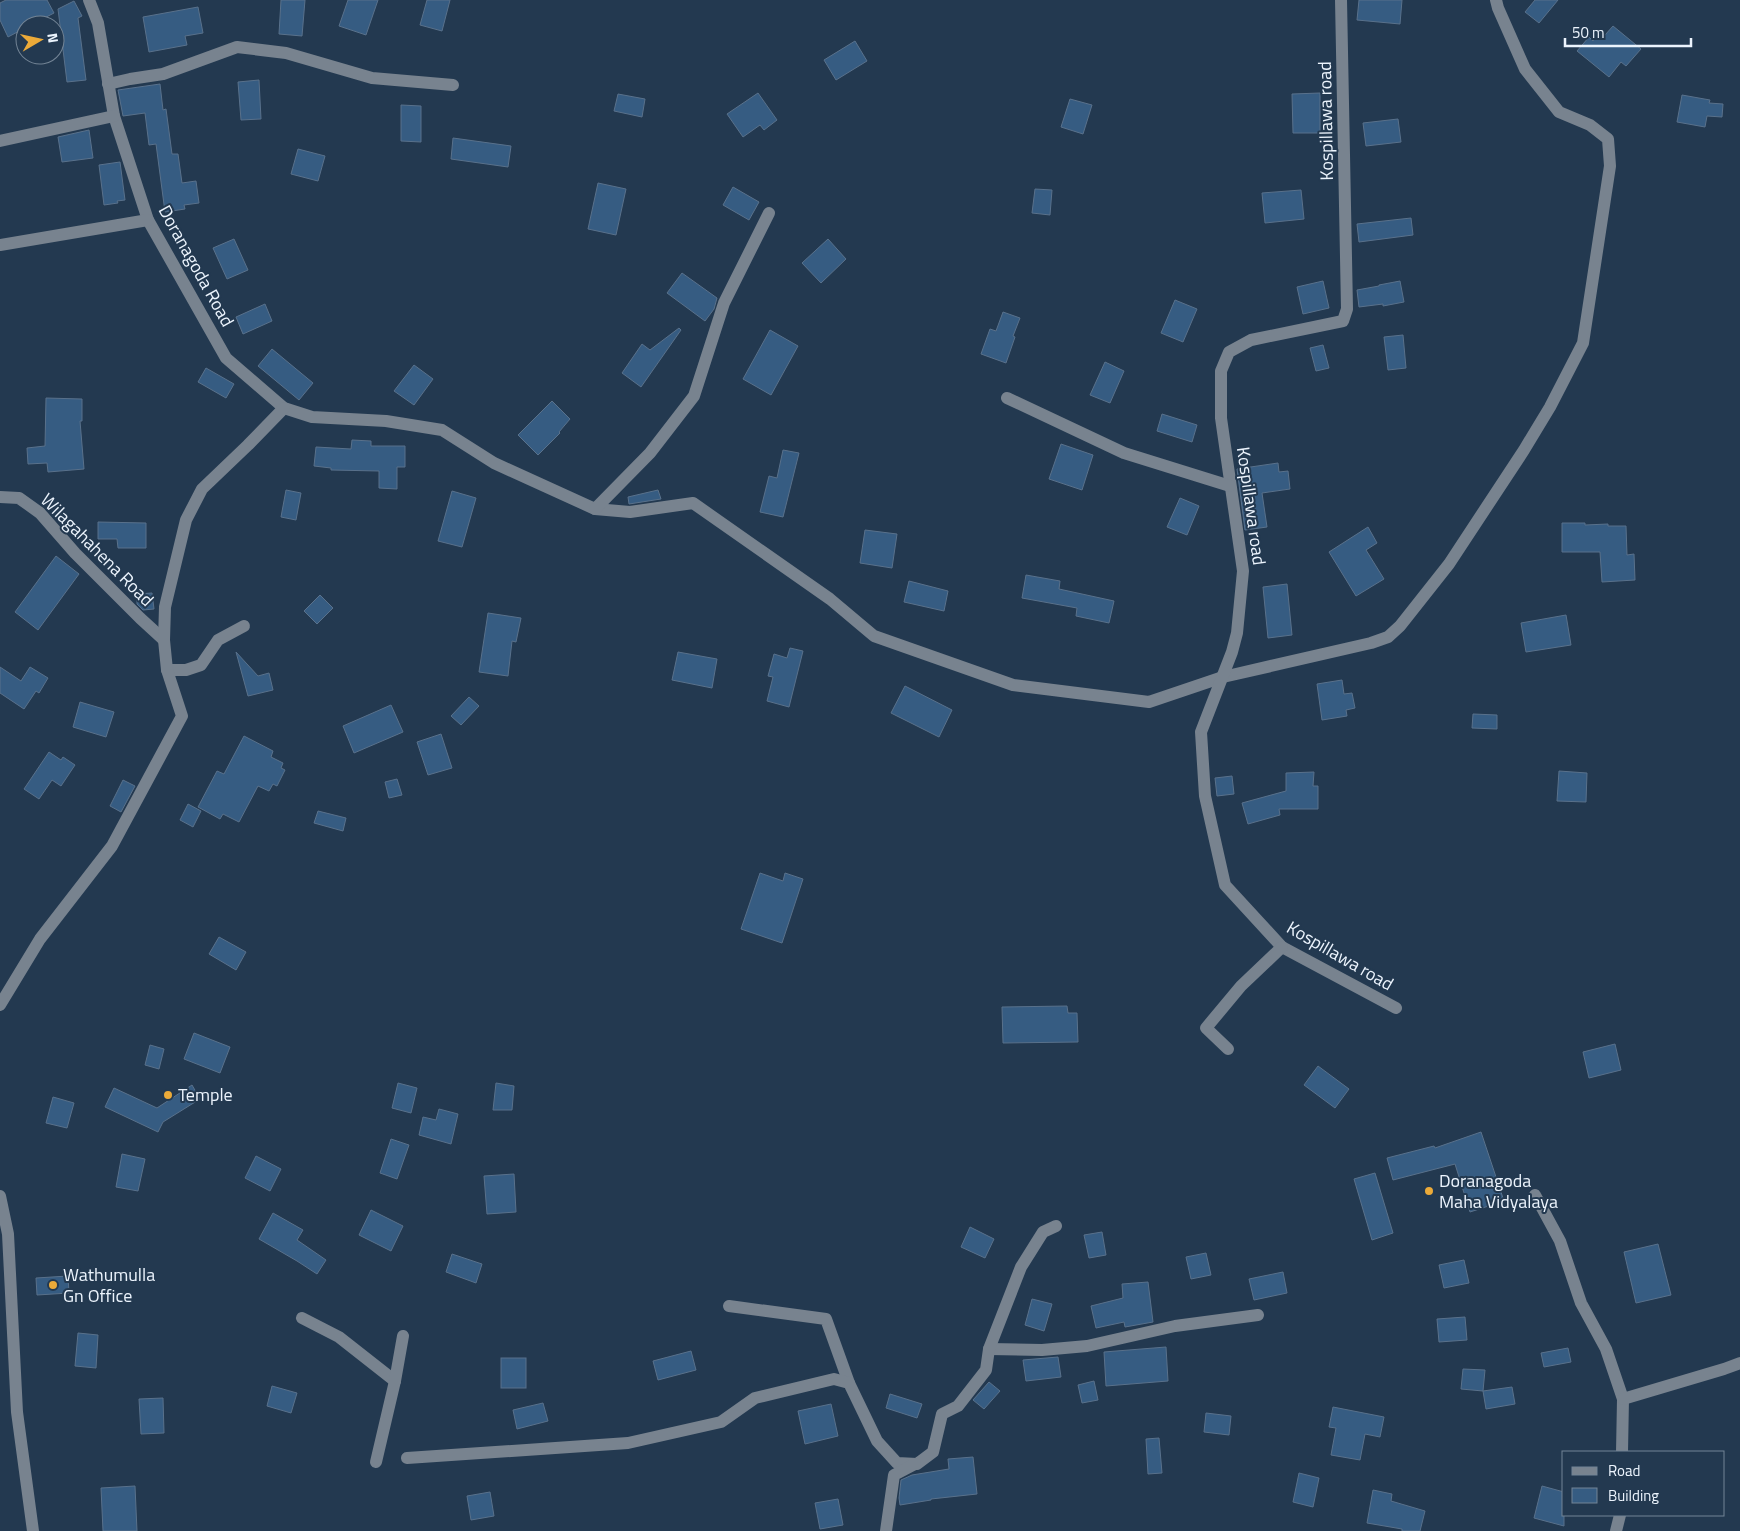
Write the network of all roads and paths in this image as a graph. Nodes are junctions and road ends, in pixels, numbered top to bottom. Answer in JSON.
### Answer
{"nodes":[{"id":1,"x":89,"y":0,"type":"edge"},
{"id":2,"x":1341,"y":0,"type":"edge"},
{"id":3,"x":1496,"y":0,"type":"edge"},
{"id":4,"x":108,"y":84,"type":"junction"},
{"id":5,"x":453,"y":85,"type":"dead end"},
{"id":6,"x":114,"y":116,"type":"junction"},
{"id":7,"x":0,"y":141,"type":"edge"},
{"id":8,"x":769,"y":213,"type":"dead end"},
{"id":9,"x":148,"y":220,"type":"junction"},
{"id":10,"x":0,"y":245,"type":"edge"},
{"id":11,"x":1007,"y":398,"type":"dead end"},
{"id":12,"x":284,"y":408,"type":"junction"},
{"id":13,"x":1230,"y":486,"type":"junction"},
{"id":14,"x":0,"y":497,"type":"edge"},
{"id":15,"x":595,"y":509,"type":"junction"},
{"id":16,"x":244,"y":626,"type":"dead end"},
{"id":17,"x":164,"y":640,"type":"junction"},
{"id":18,"x":167,"y":670,"type":"junction"},
{"id":19,"x":1223,"y":677,"type":"junction"},
{"id":20,"x":1282,"y":946,"type":"junction"},
{"id":21,"x":0,"y":1005,"type":"edge"},
{"id":22,"x":1396,"y":1008,"type":"dead end"},
{"id":23,"x":1228,"y":1049,"type":"dead end"},
{"id":24,"x":1535,"y":1195,"type":"dead end"},
{"id":25,"x":0,"y":1196,"type":"edge"},
{"id":26,"x":1056,"y":1226,"type":"dead end"},
{"id":27,"x":729,"y":1306,"type":"dead end"},
{"id":28,"x":1258,"y":1315,"type":"dead end"},
{"id":29,"x":302,"y":1318,"type":"dead end"},
{"id":30,"x":403,"y":1336,"type":"dead end"},
{"id":31,"x":989,"y":1349,"type":"junction"},
{"id":32,"x":1740,"y":1363,"type":"edge"},
{"id":33,"x":395,"y":1381,"type":"junction"},
{"id":34,"x":849,"y":1383,"type":"junction"},
{"id":35,"x":1623,"y":1400,"type":"junction"},
{"id":36,"x":1622,"y":1451,"type":"edge"},
{"id":37,"x":407,"y":1458,"type":"dead end"},
{"id":38,"x":376,"y":1462,"type":"dead end"},
{"id":39,"x":917,"y":1464,"type":"junction"},
{"id":40,"x":1620,"y":1516,"type":"edge"},
{"id":41,"x":33,"y":1531,"type":"edge"},
{"id":42,"x":886,"y":1531,"type":"edge"},
{"id":43,"x":1616,"y":1531,"type":"edge"}],
"edges":[{"from":1,"to":4,"type":"street","name":"Doranagoda Road"},
{"from":2,"to":13,"type":"street","name":"Kospillawa road"},
{"from":3,"to":19,"type":"street"},
{"from":4,"to":5,"type":"street"},
{"from":4,"to":6,"type":"street","name":"Doranagoda Road"},
{"from":6,"to":7,"type":"street"},
{"from":6,"to":9,"type":"street","name":"Doranagoda Road"},
{"from":8,"to":15,"type":"street"},
{"from":9,"to":10,"type":"street"},
{"from":9,"to":12,"type":"street","name":"Doranagoda Road"},
{"from":11,"to":13,"type":"street"},
{"from":12,"to":15,"type":"street"},
{"from":12,"to":17,"type":"street"},
{"from":13,"to":19,"type":"street","name":"Kospillawa road"},
{"from":14,"to":17,"type":"street","name":"Wilagahahena Road"},
{"from":15,"to":19,"type":"street"},
{"from":16,"to":18,"type":"street"},
{"from":17,"to":18,"type":"street"},
{"from":18,"to":21,"type":"street"},
{"from":19,"to":20,"type":"street","name":"Kospillawa road"},
{"from":20,"to":22,"type":"street","name":"Kospillawa road"},
{"from":20,"to":23,"type":"street"},
{"from":24,"to":35,"type":"street"},
{"from":25,"to":41,"type":"street"},
{"from":26,"to":31,"type":"street"},
{"from":27,"to":34,"type":"street"},
{"from":28,"to":31,"type":"street"},
{"from":29,"to":33,"type":"street"},
{"from":30,"to":33,"type":"street"},
{"from":31,"to":39,"type":"street"},
{"from":32,"to":35,"type":"street"},
{"from":33,"to":38,"type":"street"},
{"from":34,"to":37,"type":"street"},
{"from":34,"to":39,"type":"street"},
{"from":35,"to":36,"type":"street"},
{"from":39,"to":42,"type":"street"},
{"from":40,"to":43,"type":"street"}]}
